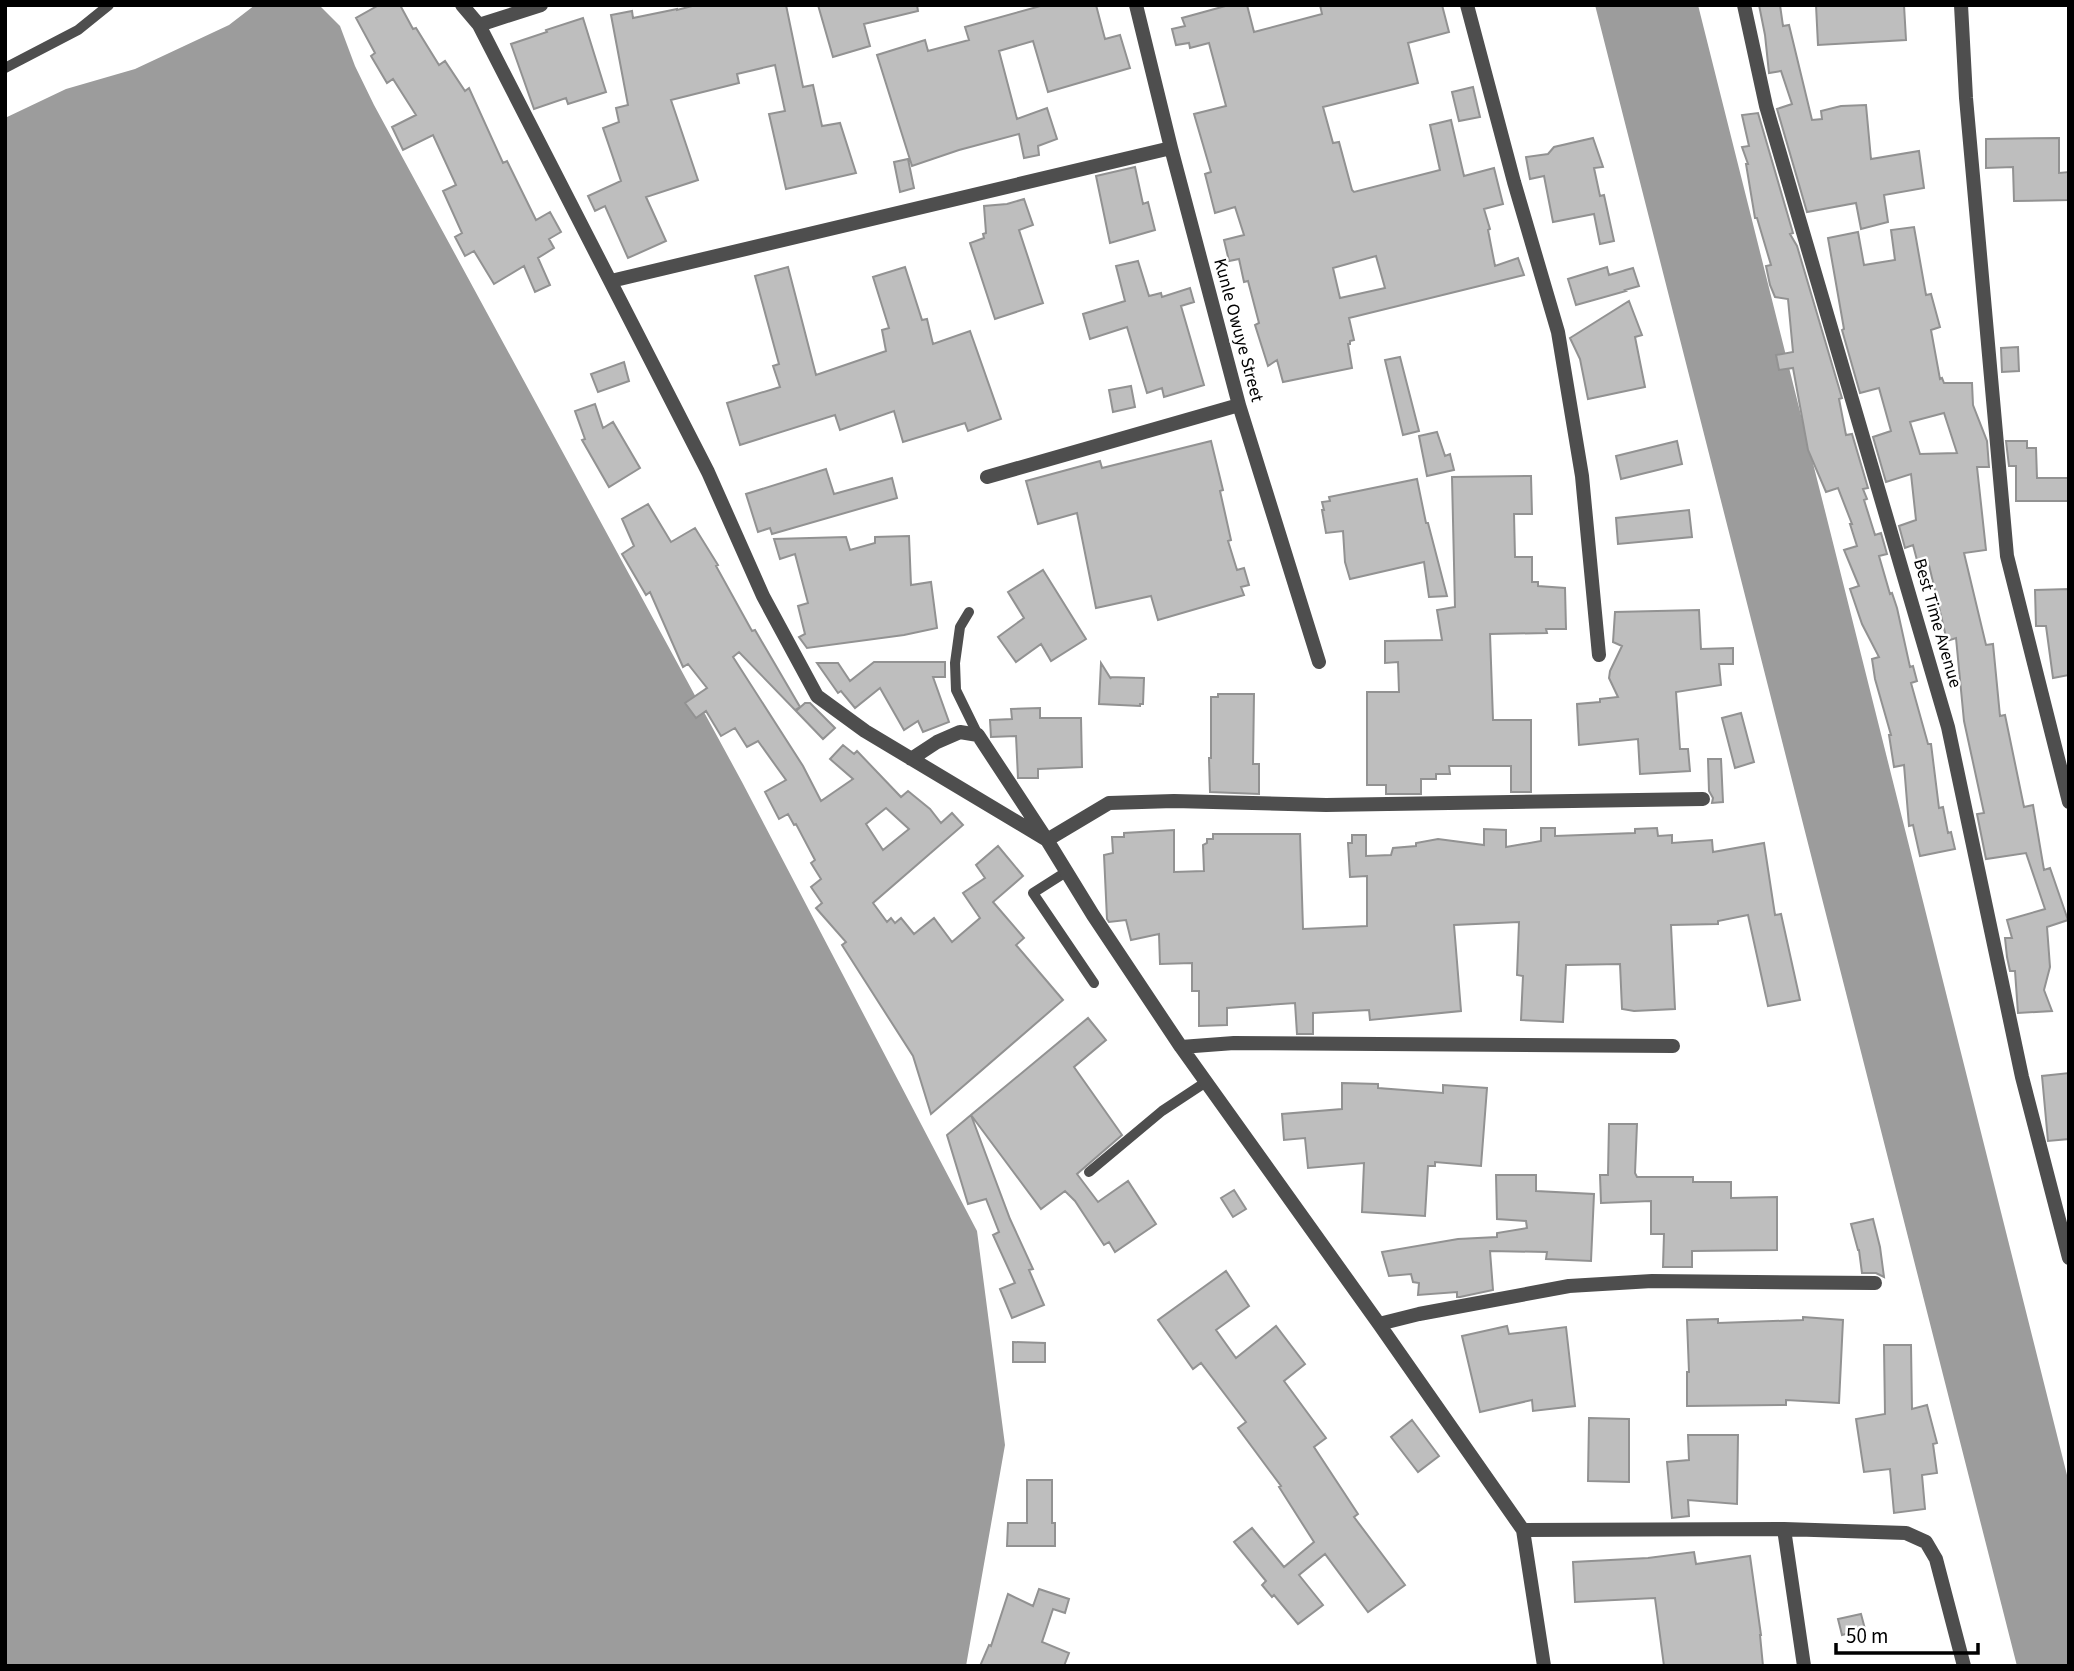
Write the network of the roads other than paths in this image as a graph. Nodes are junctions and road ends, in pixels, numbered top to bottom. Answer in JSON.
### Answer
{"nodes":[{"id":1,"x":109,"y":5,"type":"edge"},
{"id":2,"x":462,"y":5,"type":"edge"},
{"id":3,"x":541,"y":5,"type":"edge"},
{"id":4,"x":1136,"y":5,"type":"edge"},
{"id":5,"x":1467,"y":5,"type":"edge"},
{"id":6,"x":1744,"y":5,"type":"edge"},
{"id":7,"x":1961,"y":5,"type":"edge"},
{"id":8,"x":478,"y":25,"type":"junction"},
{"id":9,"x":5,"y":68,"type":"edge"},
{"id":10,"x":1171,"y":148,"type":"junction"},
{"id":11,"x":611,"y":281,"type":"junction"},
{"id":12,"x":1239,"y":405,"type":"junction"},
{"id":13,"x":987,"y":477,"type":"dead end"},
{"id":14,"x":969,"y":612,"type":"dead end"},
{"id":15,"x":1599,"y":655,"type":"dead end"},
{"id":16,"x":1319,"y":662,"type":"dead end"},
{"id":17,"x":978,"y":735,"type":"junction"},
{"id":18,"x":911,"y":759,"type":"junction"},
{"id":19,"x":1703,"y":799,"type":"dead end"},
{"id":20,"x":2069,"y":802,"type":"edge"},
{"id":21,"x":1047,"y":840,"type":"junction"},
{"id":22,"x":1066,"y":872,"type":"junction"},
{"id":23,"x":1094,"y":983,"type":"dead end"},
{"id":24,"x":1673,"y":1046,"type":"dead end"},
{"id":25,"x":1181,"y":1047,"type":"junction"},
{"id":26,"x":1206,"y":1082,"type":"junction"},
{"id":27,"x":1089,"y":1172,"type":"dead end"},
{"id":28,"x":2069,"y":1258,"type":"edge"},
{"id":29,"x":1875,"y":1283,"type":"dead end"},
{"id":30,"x":1379,"y":1324,"type":"junction"},
{"id":31,"x":1784,"y":1529,"type":"junction"},
{"id":32,"x":1523,"y":1530,"type":"junction"},
{"id":33,"x":1544,"y":1666,"type":"edge"},
{"id":34,"x":1804,"y":1666,"type":"edge"},
{"id":35,"x":1964,"y":1666,"type":"edge"}],
"edges":[{"from":1,"to":9,"type":"lane"},
{"from":2,"to":8,"type":"street"},
{"from":3,"to":8,"type":"street"},
{"from":4,"to":10,"type":"street","name":"Kunle Owuye Street"},
{"from":5,"to":15,"type":"street"},
{"from":6,"to":28,"type":"street","name":"Best Time Avenue"},
{"from":7,"to":20,"type":"street"},
{"from":8,"to":11,"type":"street"},
{"from":10,"to":11,"type":"street"},
{"from":10,"to":12,"type":"street","name":"Kunle Owuye Street"},
{"from":11,"to":18,"type":"street"},
{"from":12,"to":13,"type":"street"},
{"from":12,"to":16,"type":"street","name":"Kunle Owuye Street"},
{"from":14,"to":17,"type":"lane"},
{"from":17,"to":18,"type":"street"},
{"from":17,"to":21,"type":"street"},
{"from":18,"to":21,"type":"street"},
{"from":19,"to":21,"type":"street"},
{"from":21,"to":22,"type":"street"},
{"from":22,"to":23,"type":"lane"},
{"from":22,"to":25,"type":"street"},
{"from":24,"to":25,"type":"street"},
{"from":25,"to":26,"type":"street"},
{"from":26,"to":27,"type":"lane"},
{"from":26,"to":30,"type":"street"},
{"from":29,"to":30,"type":"street"},
{"from":30,"to":32,"type":"street"},
{"from":31,"to":32,"type":"street"},
{"from":31,"to":34,"type":"street"},
{"from":31,"to":35,"type":"street"},
{"from":32,"to":33,"type":"street"}]}
